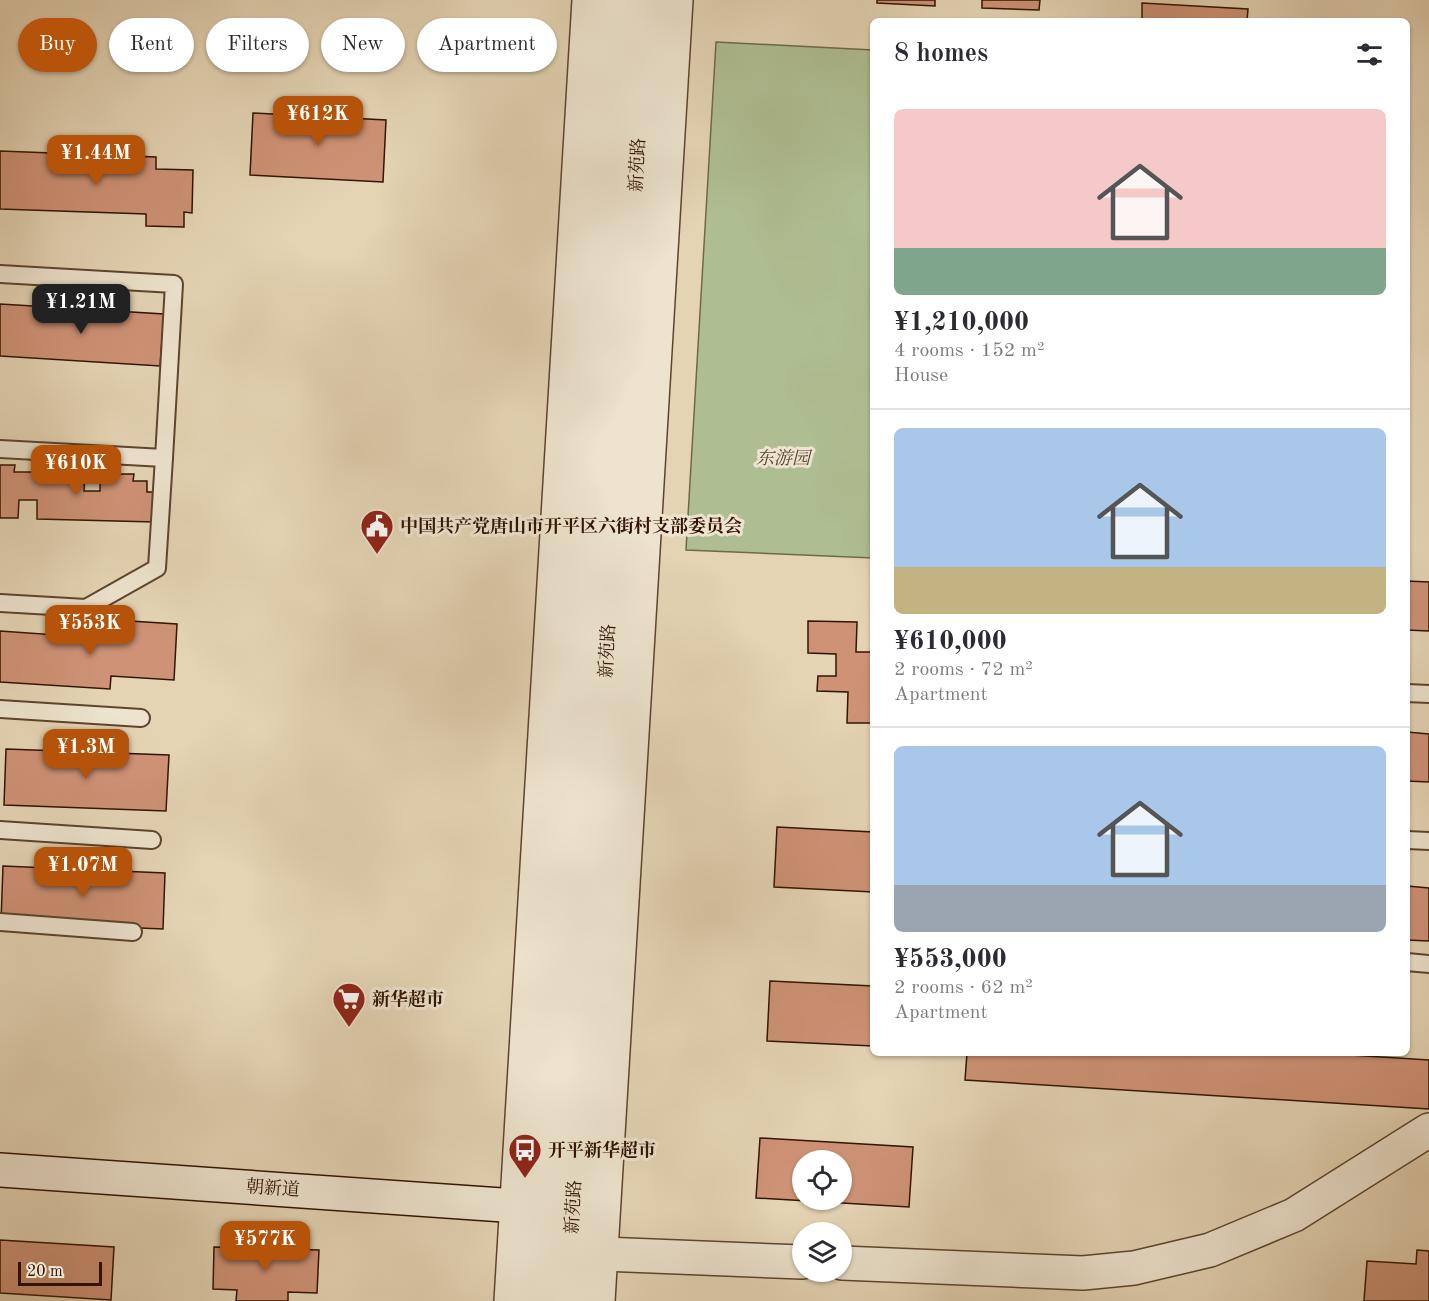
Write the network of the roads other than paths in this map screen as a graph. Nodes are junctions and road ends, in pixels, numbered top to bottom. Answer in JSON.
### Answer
{"nodes":[{"id":1,"x":589,"y":0,"type":"edge"},
{"id":2,"x":618,"y":0,"type":"edge"},
{"id":3,"x":647,"y":0,"type":"edge"},
{"id":4,"x":676,"y":0,"type":"edge"},
{"id":5,"x":0,"y":274,"type":"edge"},
{"id":6,"x":0,"y":449,"type":"edge"},
{"id":7,"x":164,"y":458,"type":"junction"},
{"id":8,"x":0,"y":603,"type":"edge"},
{"id":9,"x":1410,"y":693,"type":"edge"},
{"id":10,"x":1429,"y":694,"type":"edge"},
{"id":11,"x":0,"y":709,"type":"edge"},
{"id":12,"x":141,"y":718,"type":"dead end"},
{"id":13,"x":0,"y":830,"type":"edge"},
{"id":14,"x":152,"y":840,"type":"dead end"},
{"id":15,"x":1410,"y":840,"type":"edge"},
{"id":16,"x":1429,"y":841,"type":"edge"},
{"id":17,"x":0,"y":922,"type":"edge"},
{"id":18,"x":133,"y":932,"type":"dead end"},
{"id":19,"x":1410,"y":962,"type":"edge"},
{"id":20,"x":1429,"y":964,"type":"edge"},
{"id":21,"x":1429,"y":1130,"type":"edge"},
{"id":22,"x":0,"y":1170,"type":"edge"},
{"id":23,"x":531,"y":1207,"type":"junction"},
{"id":24,"x":586,"y":1253,"type":"junction"},
{"id":25,"x":792,"y":1262,"type":"edge"},
{"id":26,"x":852,"y":1263,"type":"edge"},
{"id":27,"x":511,"y":1301,"type":"edge"},
{"id":28,"x":540,"y":1301,"type":"edge"},
{"id":29,"x":567,"y":1301,"type":"edge"},
{"id":30,"x":598,"y":1301,"type":"edge"}],
"edges":[{"from":1,"to":23,"type":"street"},
{"from":2,"to":23,"type":"street","name":"新苑路"},
{"from":3,"to":24,"type":"street","name":"新苑路"},
{"from":4,"to":24,"type":"street"},
{"from":5,"to":7,"type":"lane"},
{"from":6,"to":7,"type":"lane"},
{"from":7,"to":8,"type":"lane"},
{"from":9,"to":10,"type":"lane"},
{"from":11,"to":12,"type":"lane"},
{"from":13,"to":14,"type":"lane"},
{"from":15,"to":16,"type":"lane"},
{"from":17,"to":18,"type":"lane"},
{"from":19,"to":20,"type":"lane"},
{"from":21,"to":26,"type":"street"},
{"from":22,"to":23,"type":"street","name":"朝新道"},
{"from":23,"to":27,"type":"street"},
{"from":23,"to":28,"type":"street","name":"新苑路"},
{"from":24,"to":25,"type":"street"},
{"from":24,"to":29,"type":"street","name":"新苑路"},
{"from":24,"to":30,"type":"street"}]}
